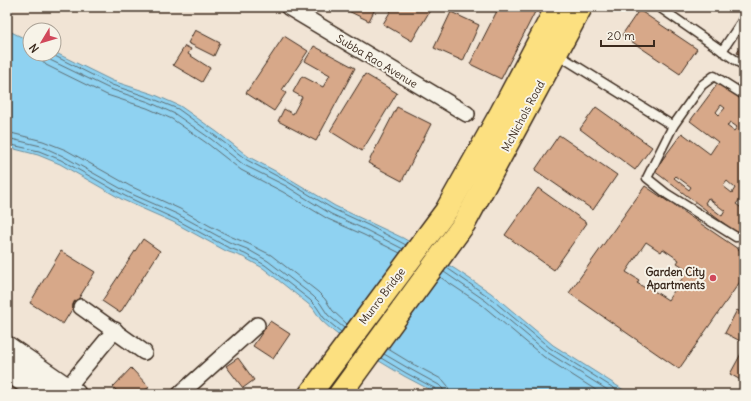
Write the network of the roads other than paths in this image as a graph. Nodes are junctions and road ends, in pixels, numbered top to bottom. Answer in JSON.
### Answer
{"nodes":[{"id":1,"x":288,"y":7,"type":"edge"},
{"id":2,"x":557,"y":7,"type":"edge"},
{"id":3,"x":581,"y":7,"type":"edge"},
{"id":4,"x":659,"y":7,"type":"edge"},
{"id":5,"x":744,"y":18,"type":"edge"},
{"id":6,"x":722,"y":51,"type":"junction"},
{"id":7,"x":556,"y":54,"type":"junction"},
{"id":8,"x":744,"y":66,"type":"edge"},
{"id":9,"x":744,"y":95,"type":"edge"},
{"id":10,"x":467,"y":114,"type":"dead end"},
{"id":11,"x":673,"y":126,"type":"junction"},
{"id":12,"x":446,"y":211,"type":"joint"},
{"id":13,"x":744,"y":236,"type":"edge"},
{"id":14,"x":81,"y":307,"type":"dead end"},
{"id":15,"x":257,"y":325,"type":"dead end"},
{"id":16,"x":114,"y":330,"type":"junction"},
{"id":17,"x":7,"y":347,"type":"edge"},
{"id":18,"x":144,"y":352,"type":"dead end"},
{"id":19,"x":7,"y":370,"type":"edge"},
{"id":20,"x":314,"y":388,"type":"edge"},
{"id":21,"x":71,"y":391,"type":"edge"},
{"id":22,"x":43,"y":394,"type":"edge"},
{"id":23,"x":180,"y":394,"type":"edge"},
{"id":24,"x":340,"y":394,"type":"edge"}],
"edges":[{"from":1,"to":10,"type":"street","name":"Subba Rao Avenue"},
{"from":2,"to":12,"type":"main road","name":"McNichols Road"},
{"from":3,"to":7,"type":"main road","name":"McNichols Road"},
{"from":4,"to":6,"type":"lane"},
{"from":5,"to":6,"type":"lane"},
{"from":6,"to":8,"type":"lane"},
{"from":7,"to":11,"type":"lane"},
{"from":7,"to":24,"type":"main road","name":"McNichols Road"},
{"from":9,"to":11,"type":"lane"},
{"from":11,"to":13,"type":"lane"},
{"from":12,"to":20,"type":"main road","name":"Munro Bridge"},
{"from":14,"to":16,"type":"street"},
{"from":15,"to":23,"type":"street"},
{"from":16,"to":18,"type":"street"},
{"from":16,"to":21,"type":"street"},
{"from":17,"to":21,"type":"main road"},
{"from":19,"to":22,"type":"main road"}]}
